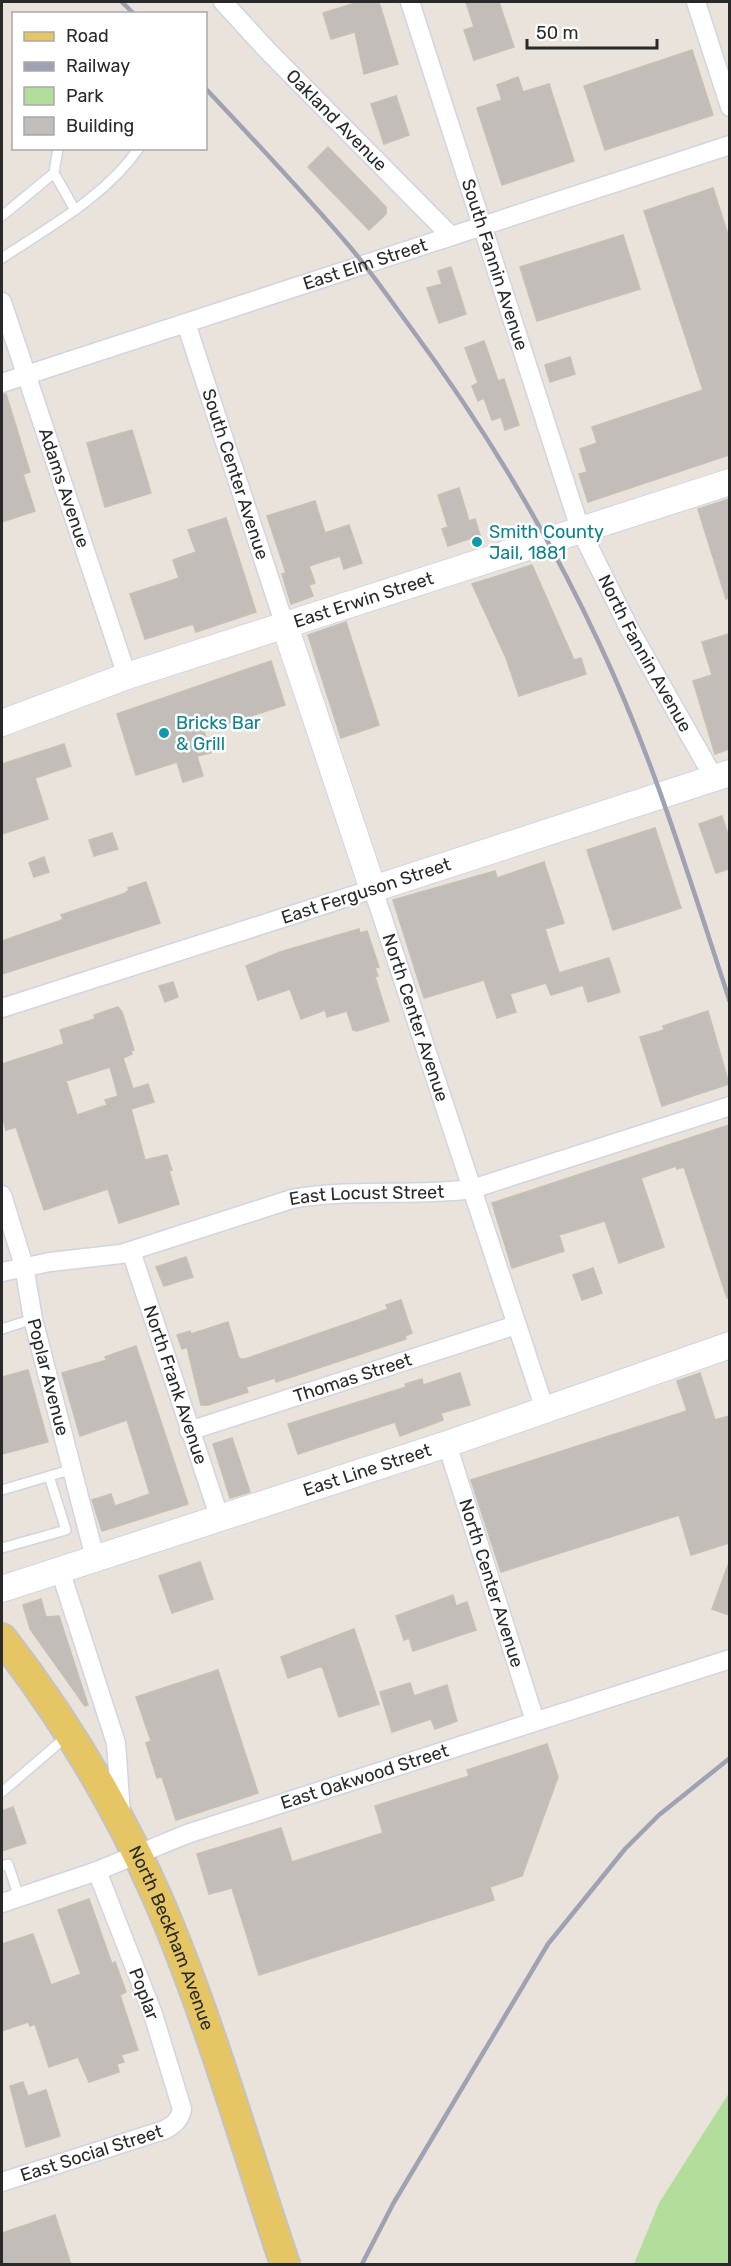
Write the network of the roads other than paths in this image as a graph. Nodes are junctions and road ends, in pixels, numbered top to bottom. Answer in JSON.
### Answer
{"nodes":[{"id":1,"x":223,"y":2,"type":"edge"},
{"id":2,"x":410,"y":2,"type":"edge"},
{"id":3,"x":696,"y":2,"type":"edge"},
{"id":4,"x":729,"y":107,"type":"edge"},
{"id":5,"x":729,"y":145,"type":"edge"},
{"id":6,"x":58,"y":150,"type":"edge"},
{"id":7,"x":137,"y":150,"type":"edge"},
{"id":8,"x":54,"y":173,"type":"junction"},
{"id":9,"x":75,"y":210,"type":"junction"},
{"id":10,"x":2,"y":216,"type":"edge"},
{"id":11,"x":482,"y":227,"type":"junction"},
{"id":12,"x":452,"y":236,"type":"junction"},
{"id":13,"x":2,"y":258,"type":"edge"},
{"id":14,"x":2,"y":302,"type":"edge"},
{"id":15,"x":186,"y":323,"type":"junction"},
{"id":16,"x":25,"y":375,"type":"junction"},
{"id":17,"x":2,"y":383,"type":"edge"},
{"id":18,"x":729,"y":482,"type":"edge"},
{"id":19,"x":580,"y":529,"type":"junction"},
{"id":20,"x":285,"y":626,"type":"junction"},
{"id":21,"x":127,"y":676,"type":"junction"},
{"id":22,"x":2,"y":723,"type":"edge"},
{"id":23,"x":722,"y":775,"type":"edge"},
{"id":24,"x":373,"y":889,"type":"junction"},
{"id":25,"x":2,"y":1008,"type":"edge"},
{"id":26,"x":729,"y":1106,"type":"edge"},
{"id":27,"x":472,"y":1189,"type":"junction"},
{"id":28,"x":2,"y":1195,"type":"edge"},
{"id":29,"x":5,"y":1219,"type":"edge"},
{"id":30,"x":131,"y":1251,"type":"junction"},
{"id":31,"x":24,"y":1266,"type":"junction"},
{"id":32,"x":2,"y":1272,"type":"edge"},
{"id":33,"x":33,"y":1319,"type":"junction"},
{"id":34,"x":516,"y":1325,"type":"junction"},
{"id":35,"x":2,"y":1329,"type":"edge"},
{"id":36,"x":729,"y":1345,"type":"edge"},
{"id":37,"x":545,"y":1410,"type":"junction"},
{"id":38,"x":189,"y":1431,"type":"junction"},
{"id":39,"x":447,"y":1444,"type":"junction"},
{"id":40,"x":73,"y":1469,"type":"junction"},
{"id":41,"x":49,"y":1476,"type":"junction"},
{"id":42,"x":2,"y":1490,"type":"edge"},
{"id":43,"x":220,"y":1519,"type":"junction"},
{"id":44,"x":2,"y":1548,"type":"edge"},
{"id":45,"x":95,"y":1558,"type":"junction"},
{"id":46,"x":60,"y":1570,"type":"junction"},
{"id":47,"x":2,"y":1589,"type":"edge"},
{"id":48,"x":2,"y":1638,"type":"edge"},
{"id":49,"x":729,"y":1659,"type":"edge"},
{"id":50,"x":536,"y":1721,"type":"junction"},
{"id":51,"x":70,"y":1733,"type":"junction"},
{"id":52,"x":2,"y":1792,"type":"edge"},
{"id":53,"x":122,"y":1827,"type":"junction"},
{"id":54,"x":136,"y":1855,"type":"junction"},
{"id":55,"x":2,"y":1866,"type":"edge"},
{"id":56,"x":97,"y":1870,"type":"junction"},
{"id":57,"x":20,"y":1897,"type":"junction"},
{"id":58,"x":2,"y":1903,"type":"edge"},
{"id":59,"x":179,"y":2119,"type":"joint"},
{"id":60,"x":2,"y":2182,"type":"edge"},
{"id":61,"x":285,"y":2265,"type":"edge"}],
"edges":[{"from":1,"to":12,"type":"street","name":"Oakland Avenue"},
{"from":2,"to":11,"type":"street","name":"South Fannin Avenue"},
{"from":3,"to":4,"type":"street"},
{"from":5,"to":11,"type":"street","name":"East Elm Street"},
{"from":6,"to":8,"type":"lane"},
{"from":7,"to":9,"type":"lane"},
{"from":8,"to":9,"type":"lane"},
{"from":8,"to":10,"type":"lane"},
{"from":9,"to":13,"type":"lane"},
{"from":11,"to":12,"type":"street","name":"East Elm Street"},
{"from":11,"to":19,"type":"street","name":"South Fannin Avenue"},
{"from":12,"to":15,"type":"street","name":"East Elm Street"},
{"from":14,"to":16,"type":"street","name":"Adams Avenue"},
{"from":15,"to":16,"type":"street","name":"East Elm Street"},
{"from":15,"to":20,"type":"street","name":"South Center Avenue"},
{"from":16,"to":17,"type":"street","name":"East Elm Street"},
{"from":16,"to":21,"type":"street","name":"Adams Avenue"},
{"from":18,"to":19,"type":"main road","name":"East Erwin Street"},
{"from":19,"to":20,"type":"main road","name":"East Erwin Street"},
{"from":19,"to":23,"type":"street","name":"North Fannin Avenue"},
{"from":20,"to":21,"type":"main road","name":"East Erwin Street"},
{"from":20,"to":24,"type":"main road","name":"North Center Avenue"},
{"from":21,"to":22,"type":"main road","name":"East Erwin Street"},
{"from":23,"to":24,"type":"main road","name":"East Ferguson Street"},
{"from":24,"to":25,"type":"street","name":"East Ferguson Street"},
{"from":24,"to":27,"type":"street","name":"North Center Avenue"},
{"from":26,"to":27,"type":"street","name":"East Locust Street"},
{"from":27,"to":30,"type":"street","name":"East Locust Street"},
{"from":27,"to":34,"type":"street","name":"North Center Avenue"},
{"from":28,"to":29,"type":"street","name":"Poplar Avenue"},
{"from":29,"to":31,"type":"street","name":"Poplar Avenue"},
{"from":30,"to":31,"type":"street","name":"East Locust Street"},
{"from":30,"to":38,"type":"street","name":"North Frank Avenue"},
{"from":31,"to":32,"type":"street","name":"East Locust Street"},
{"from":31,"to":33,"type":"street","name":"Poplar Avenue"},
{"from":33,"to":35,"type":"lane"},
{"from":33,"to":40,"type":"street","name":"Poplar Avenue"},
{"from":34,"to":37,"type":"street","name":"North Center Avenue"},
{"from":34,"to":38,"type":"street","name":"Thomas Street"},
{"from":36,"to":37,"type":"main road","name":"East Line Street"},
{"from":37,"to":39,"type":"main road","name":"East Line Street"},
{"from":38,"to":43,"type":"street","name":"North Frank Avenue"},
{"from":39,"to":43,"type":"main road","name":"East Line Street"},
{"from":39,"to":50,"type":"street","name":"North Center Avenue"},
{"from":40,"to":41,"type":"lane"},
{"from":40,"to":45,"type":"street","name":"Poplar Avenue"},
{"from":41,"to":42,"type":"lane"},
{"from":41,"to":44,"type":"lane"},
{"from":43,"to":45,"type":"main road","name":"East Line Street"},
{"from":45,"to":46,"type":"main road","name":"East Line Street"},
{"from":46,"to":47,"type":"main road","name":"East Line Street"},
{"from":46,"to":53,"type":"street"},
{"from":48,"to":51,"type":"main road","name":"North Beckham Avenue"},
{"from":49,"to":50,"type":"street","name":"East Oakwood Street"},
{"from":50,"to":54,"type":"street","name":"East Oakwood Street"},
{"from":51,"to":52,"type":"lane"},
{"from":51,"to":53,"type":"main road","name":"North Beckham Avenue"},
{"from":53,"to":54,"type":"main road","name":"North Beckham Avenue"},
{"from":54,"to":56,"type":"street","name":"East Oakwood Street"},
{"from":54,"to":61,"type":"main road","name":"North Beckham Avenue"},
{"from":55,"to":57,"type":"lane"},
{"from":56,"to":57,"type":"street","name":"East Oakwood Street"},
{"from":56,"to":59,"type":"street","name":"Poplar"},
{"from":57,"to":58,"type":"street","name":"East Oakwood Street"},
{"from":59,"to":60,"type":"street","name":"East Social Street"}]}
